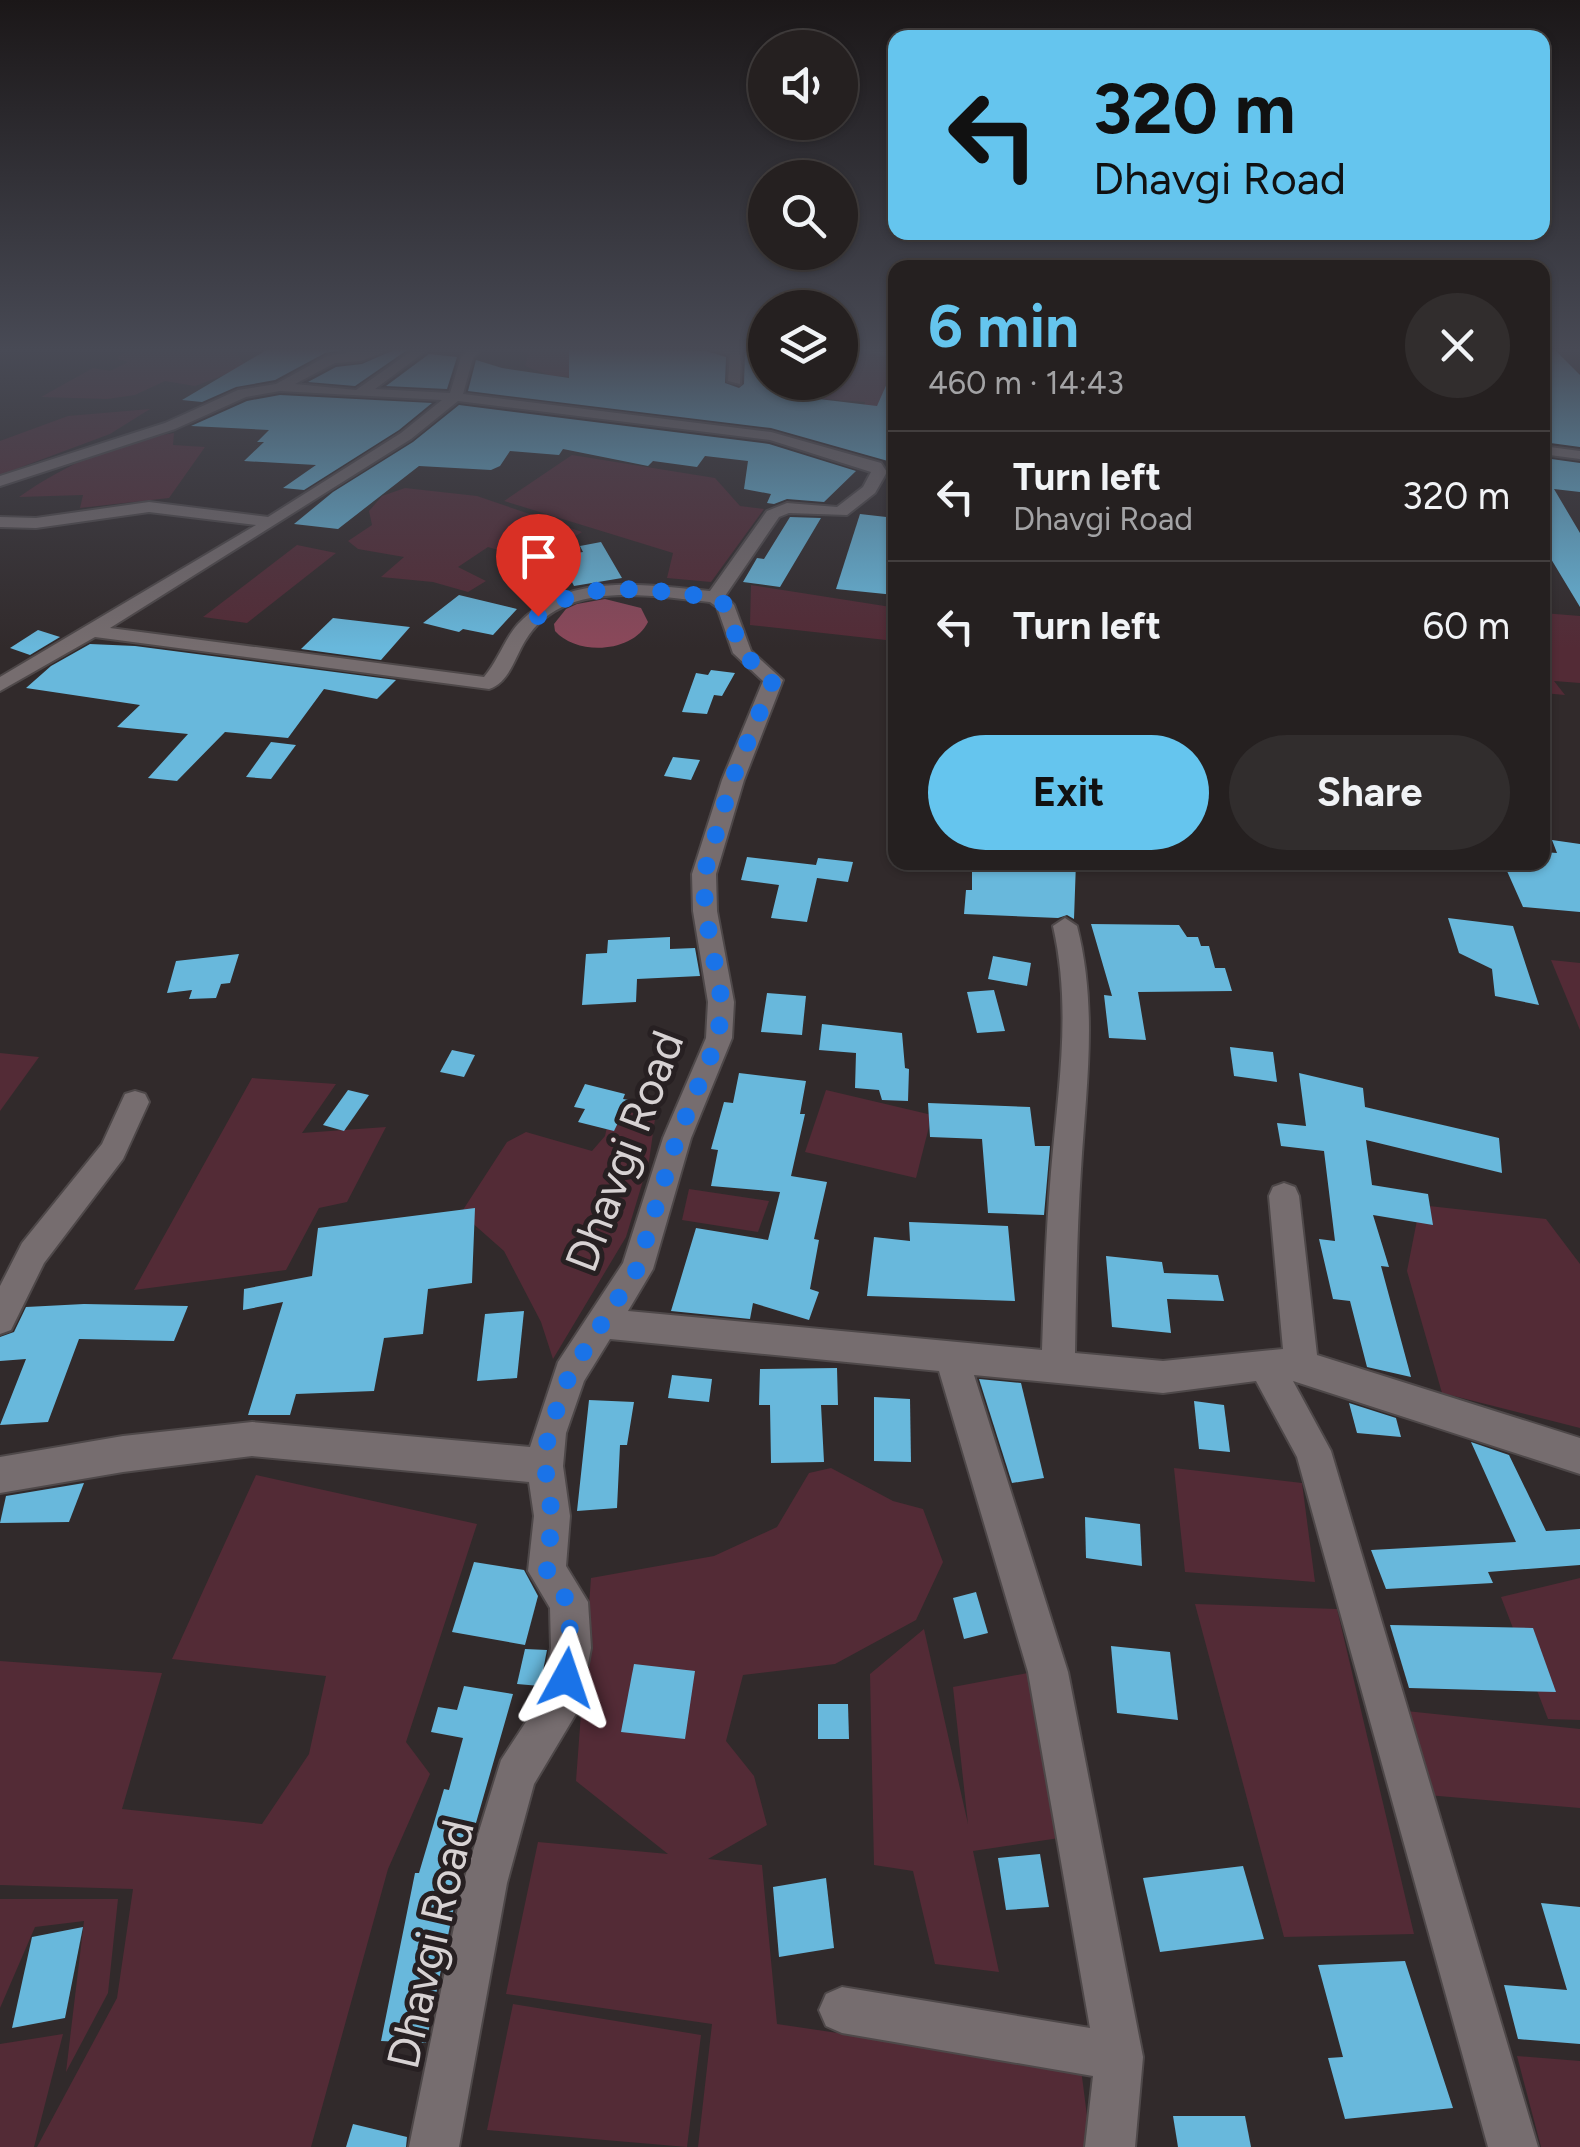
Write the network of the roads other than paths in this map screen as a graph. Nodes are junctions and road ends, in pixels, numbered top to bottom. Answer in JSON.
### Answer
{"nodes":[{"id":1,"x":101,"y":448,"type":"edge"},
{"id":2,"x":387,"y":448,"type":"edge"},
{"id":3,"x":814,"y":448,"type":"edge"},
{"id":4,"x":1550,"y":451,"type":"edge"},
{"id":5,"x":1580,"y":455,"type":"edge"},
{"id":6,"x":0,"y":481,"type":"edge"},
{"id":7,"x":0,"y":522,"type":"edge"},
{"id":8,"x":270,"y":522,"type":"junction"},
{"id":9,"x":715,"y":597,"type":"junction"},
{"id":10,"x":92,"y":631,"type":"junction"},
{"id":11,"x":0,"y":685,"type":"edge"},
{"id":12,"x":1065,"y":926,"type":"dead end"},
{"id":13,"x":134,"y":1102,"type":"dead end"},
{"id":14,"x":1284,"y":1196,"type":"dead end"},
{"id":15,"x":0,"y":1320,"type":"edge"},
{"id":16,"x":600,"y":1323,"type":"junction"},
{"id":17,"x":952,"y":1359,"type":"junction"},
{"id":18,"x":1283,"y":1365,"type":"junction"},
{"id":19,"x":1058,"y":1369,"type":"junction"},
{"id":20,"x":1580,"y":1456,"type":"edge"},
{"id":21,"x":545,"y":1466,"type":"junction"},
{"id":22,"x":0,"y":1474,"type":"edge"},
{"id":23,"x":842,"y":2010,"type":"dead end"},
{"id":24,"x":1119,"y":2057,"type":"junction"},
{"id":25,"x":434,"y":2147,"type":"edge"},
{"id":26,"x":1110,"y":2147,"type":"edge"},
{"id":27,"x":1513,"y":2147,"type":"edge"}],
"edges":[{"from":1,"to":6,"type":"street"},
{"from":2,"to":8,"type":"street"},
{"from":3,"to":9,"type":"street"},
{"from":4,"to":5,"type":"street"},
{"from":7,"to":8,"type":"street"},
{"from":8,"to":10,"type":"street"},
{"from":9,"to":10,"type":"street"},
{"from":9,"to":16,"type":"street","name":"Dhavgi Road"},
{"from":10,"to":11,"type":"street"},
{"from":12,"to":19,"type":"street"},
{"from":13,"to":15,"type":"street"},
{"from":14,"to":18,"type":"street"},
{"from":16,"to":17,"type":"street"},
{"from":16,"to":21,"type":"street","name":"Dhavgi Road"},
{"from":17,"to":19,"type":"street"},
{"from":17,"to":24,"type":"street"},
{"from":18,"to":19,"type":"street"},
{"from":18,"to":20,"type":"street"},
{"from":18,"to":27,"type":"street"},
{"from":21,"to":22,"type":"street"},
{"from":21,"to":25,"type":"street","name":"Dhavgi Road"},
{"from":23,"to":24,"type":"street"},
{"from":24,"to":26,"type":"street"}]}
